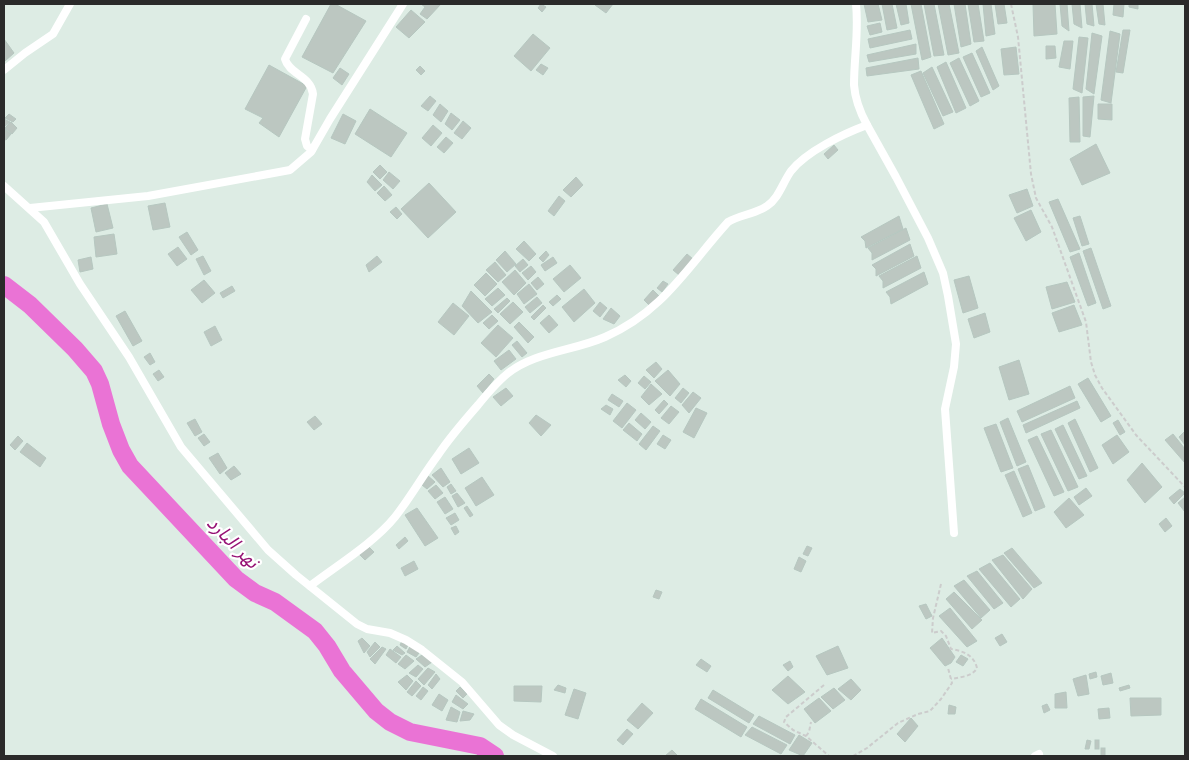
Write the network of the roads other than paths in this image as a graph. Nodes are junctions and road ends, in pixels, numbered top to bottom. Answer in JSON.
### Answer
{"nodes":[{"id":1,"x":70,"y":4,"type":"edge"},
{"id":2,"x":403,"y":4,"type":"edge"},
{"id":3,"x":856,"y":4,"type":"edge"},
{"id":4,"x":306,"y":19,"type":"dead end"},
{"id":5,"x":4,"y":70,"type":"edge"},
{"id":6,"x":867,"y":125,"type":"junction"},
{"id":7,"x":312,"y":150,"type":"junction"},
{"id":8,"x":4,"y":186,"type":"edge"},
{"id":9,"x":30,"y":208,"type":"junction"},
{"id":10,"x":954,"y":533,"type":"dead end"},
{"id":11,"x":310,"y":586,"type":"junction"},
{"id":12,"x":553,"y":756,"type":"edge"}],
"edges":[{"from":1,"to":5,"type":"street"},
{"from":2,"to":7,"type":"street"},
{"from":3,"to":6,"type":"street"},
{"from":4,"to":7,"type":"street"},
{"from":6,"to":10,"type":"street"},
{"from":6,"to":11,"type":"street"},
{"from":7,"to":9,"type":"street"},
{"from":8,"to":9,"type":"street"},
{"from":9,"to":11,"type":"street"},
{"from":11,"to":12,"type":"street"}]}
